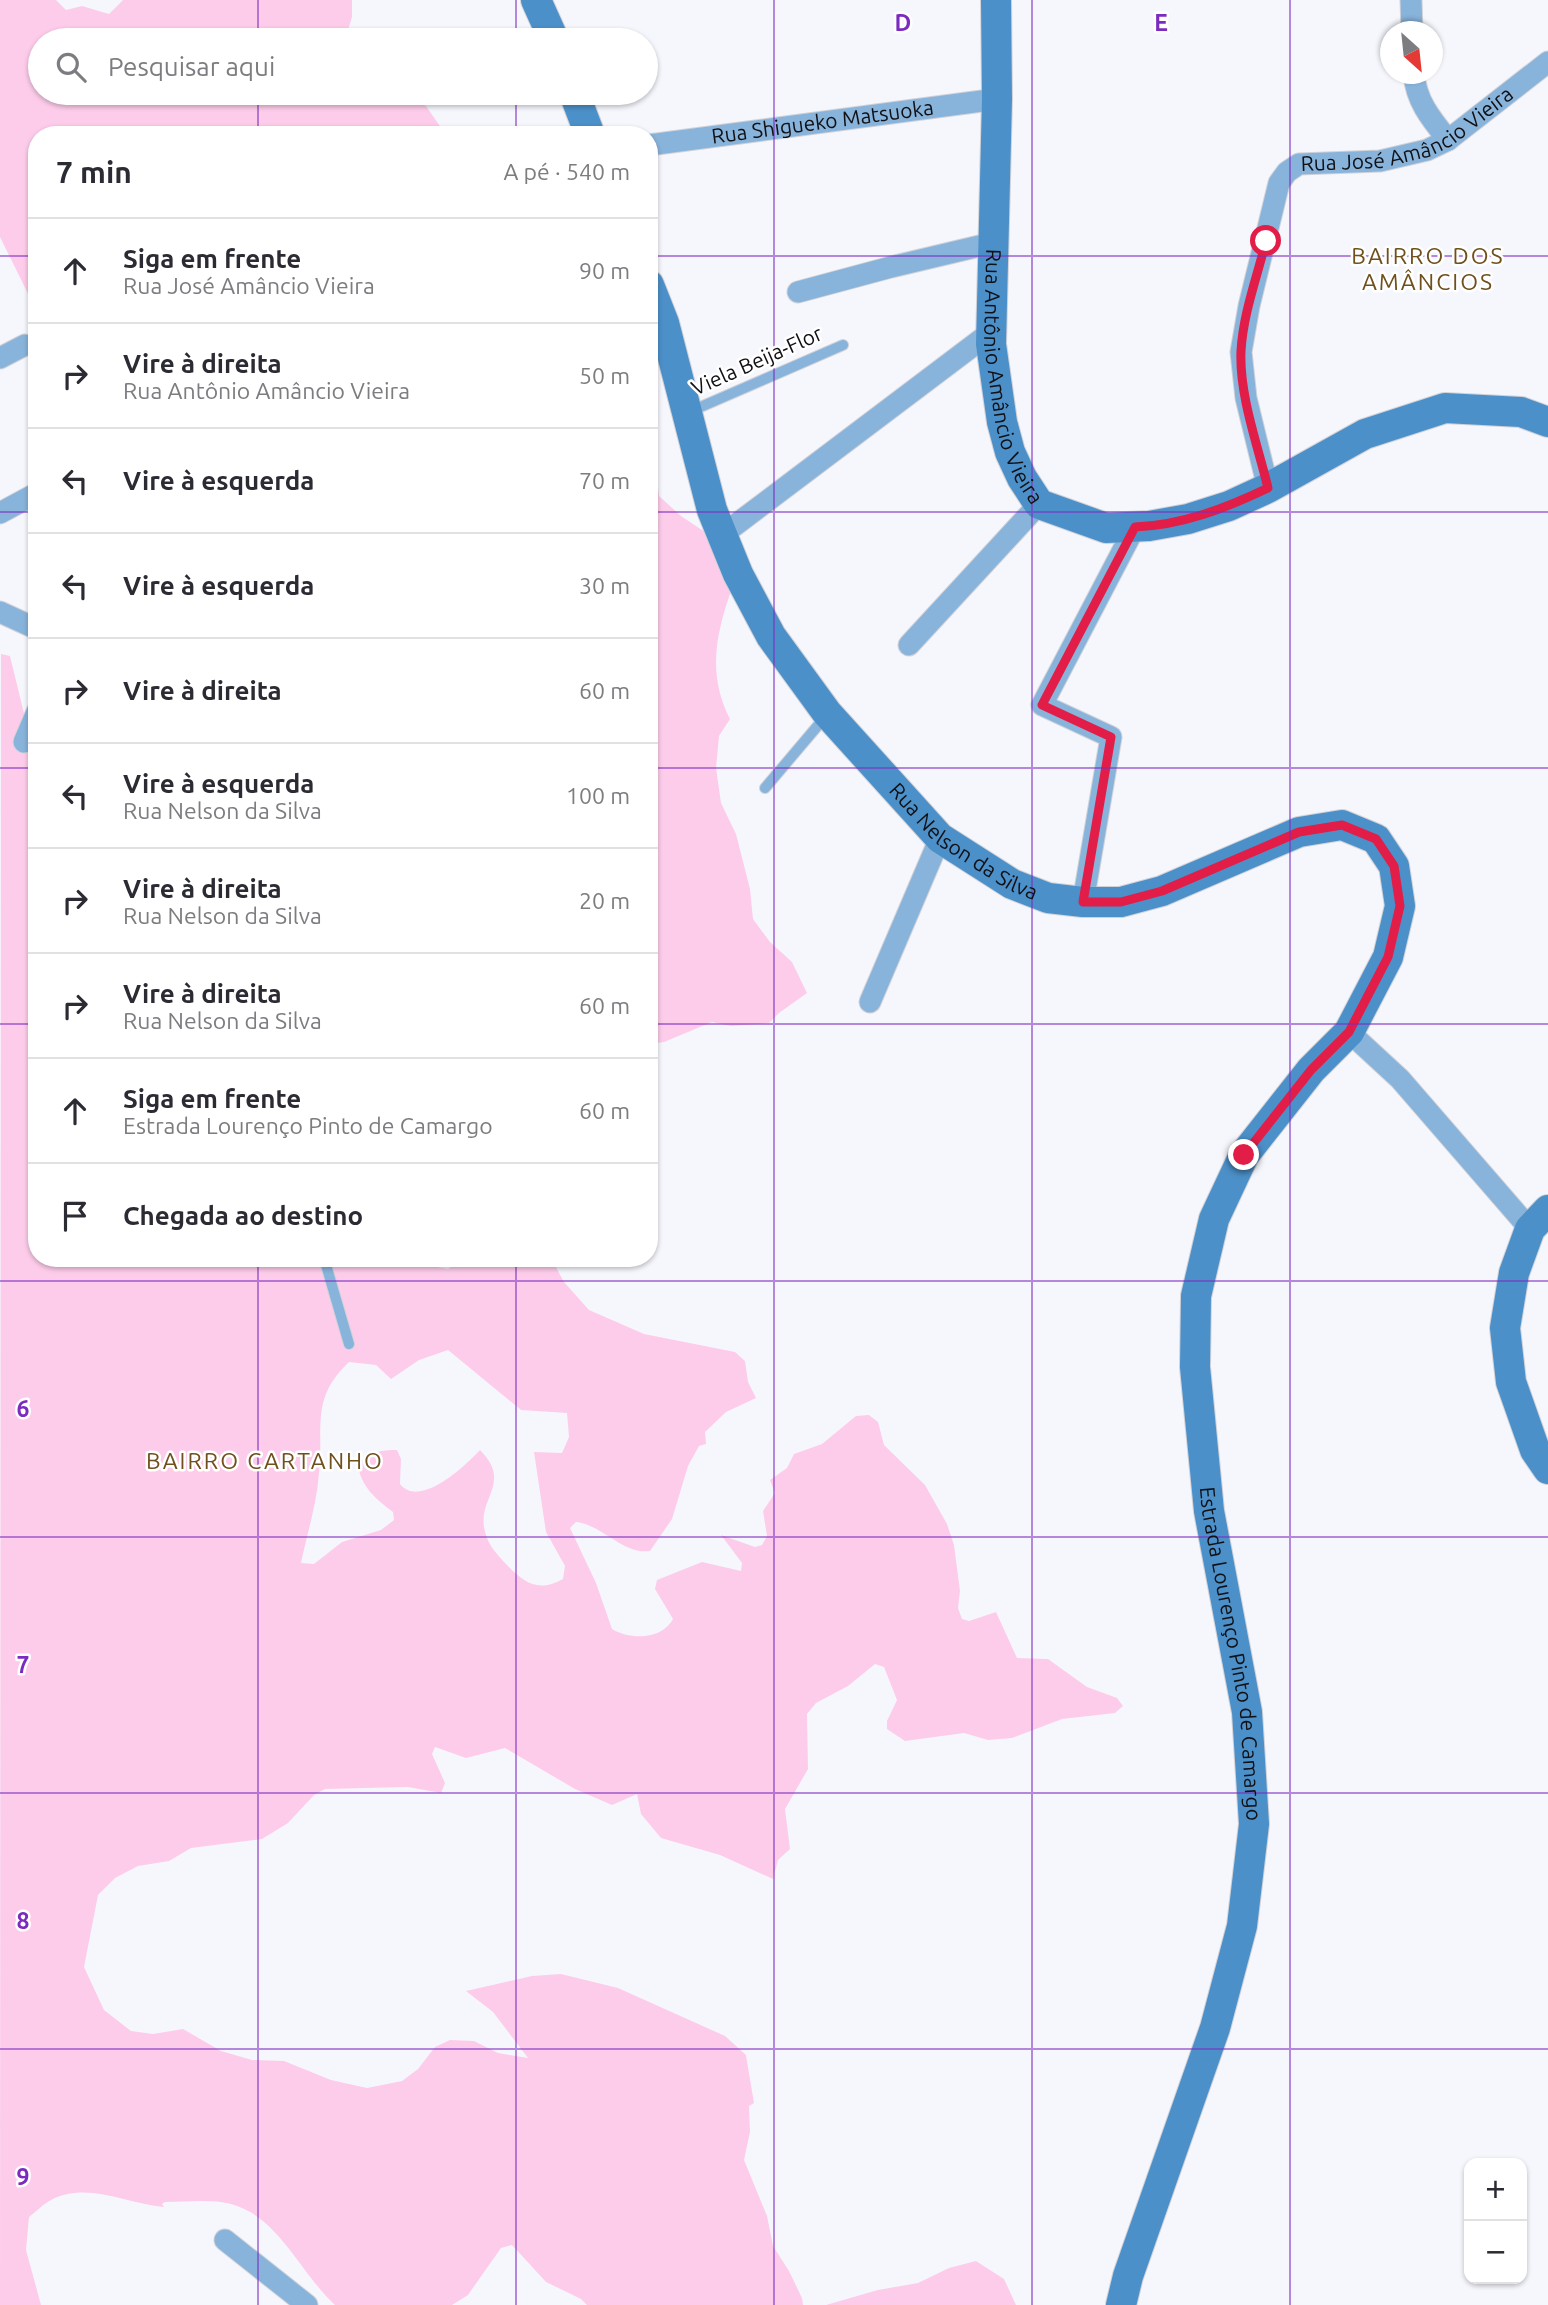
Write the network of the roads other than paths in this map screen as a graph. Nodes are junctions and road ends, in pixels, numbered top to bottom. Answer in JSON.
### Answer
{"nodes":[{"id":1,"x":536,"y":0,"type":"edge"},
{"id":2,"x":996,"y":0,"type":"edge"},
{"id":3,"x":1411,"y":0,"type":"edge"},
{"id":4,"x":1412,"y":21,"type":"edge"},
{"id":5,"x":549,"y":28,"type":"edge"},
{"id":6,"x":1548,"y":62,"type":"edge"},
{"id":7,"x":1415,"y":84,"type":"edge"},
{"id":8,"x":997,"y":99,"type":"junction"},
{"id":9,"x":579,"y":105,"type":"edge"},
{"id":10,"x":587,"y":126,"type":"edge"},
{"id":11,"x":1448,"y":140,"type":"junction"},
{"id":12,"x":658,"y":144,"type":"edge"},
{"id":13,"x":992,"y":243,"type":"junction"},
{"id":14,"x":798,"y":292,"type":"dead end"},
{"id":15,"x":991,"y":332,"type":"junction"},
{"id":16,"x":658,"y":337,"type":"edge"},
{"id":17,"x":24,"y":345,"type":"dead end"},
{"id":18,"x":844,"y":345,"type":"dead end"},
{"id":19,"x":0,"y":358,"type":"edge"},
{"id":20,"x":686,"y":414,"type":"junction"},
{"id":21,"x":1548,"y":422,"type":"edge"},
{"id":22,"x":1268,"y":488,"type":"junction"},
{"id":23,"x":28,"y":498,"type":"edge"},
{"id":24,"x":1039,"y":504,"type":"junction"},
{"id":25,"x":0,"y":513,"type":"edge"},
{"id":26,"x":1135,"y":527,"type":"junction"},
{"id":27,"x":722,"y":535,"type":"junction"},
{"id":28,"x":0,"y":612,"type":"edge"},
{"id":29,"x":28,"y":625,"type":"edge"},
{"id":30,"x":909,"y":645,"type":"dead end"},
{"id":31,"x":827,"y":713,"type":"junction"},
{"id":32,"x":28,"y":733,"type":"edge"},
{"id":33,"x":24,"y":742,"type":"dead end"},
{"id":34,"x":765,"y":788,"type":"dead end"},
{"id":35,"x":940,"y":838,"type":"junction"},
{"id":36,"x":1083,"y":902,"type":"junction"},
{"id":37,"x":870,"y":1002,"type":"dead end"},
{"id":38,"x":1349,"y":1032,"type":"junction"},
{"id":39,"x":1539,"y":1219,"type":"edge"},
{"id":40,"x":327,"y":1267,"type":"edge"},
{"id":41,"x":349,"y":1344,"type":"dead end"},
{"id":42,"x":1548,"y":1469,"type":"edge"},
{"id":43,"x":225,"y":2240,"type":"dead end"},
{"id":44,"x":307,"y":2305,"type":"edge"},
{"id":45,"x":1121,"y":2305,"type":"edge"}],
"edges":[{"from":1,"to":5,"type":"street"},
{"from":2,"to":8,"type":"street","name":"Rua Antônio Amâncio Vieira"},
{"from":3,"to":4,"type":"street"},
{"from":6,"to":11,"type":"street","name":"Rua José Amâncio Vieira"},
{"from":7,"to":11,"type":"street"},
{"from":8,"to":12,"type":"street","name":"Rua Shigueko Matsuoka"},
{"from":8,"to":13,"type":"street","name":"Rua Antônio Amâncio Vieira"},
{"from":9,"to":10,"type":"street"},
{"from":11,"to":22,"type":"street","name":"Rua José Amâncio Vieira"},
{"from":13,"to":14,"type":"street"},
{"from":13,"to":15,"type":"street","name":"Rua Antônio Amâncio Vieira"},
{"from":15,"to":24,"type":"street","name":"Rua Antônio Amâncio Vieira"},
{"from":15,"to":27,"type":"street"},
{"from":16,"to":20,"type":"street","name":"Rua Nelson da Silva"},
{"from":17,"to":19,"type":"street"},
{"from":18,"to":20,"type":"lane","name":"Viela Beija-Flor"},
{"from":20,"to":27,"type":"street","name":"Rua Nelson da Silva"},
{"from":21,"to":22,"type":"street","name":"Rua Antônio Amâncio Vieira"},
{"from":22,"to":26,"type":"street","name":"Rua Antônio Amâncio Vieira"},
{"from":23,"to":25,"type":"street"},
{"from":24,"to":26,"type":"street","name":"Rua Antônio Amâncio Vieira"},
{"from":24,"to":30,"type":"street"},
{"from":26,"to":36,"type":"street"},
{"from":27,"to":31,"type":"street","name":"Rua Nelson da Silva"},
{"from":28,"to":29,"type":"street"},
{"from":31,"to":34,"type":"lane"},
{"from":31,"to":35,"type":"street","name":"Rua Nelson da Silva"},
{"from":32,"to":33,"type":"street"},
{"from":35,"to":36,"type":"street","name":"Rua Nelson da Silva"},
{"from":35,"to":37,"type":"street"},
{"from":36,"to":38,"type":"street","name":"Rua Nelson da Silva"},
{"from":38,"to":39,"type":"street"},
{"from":38,"to":45,"type":"street","name":"Estrada Lourenço Pinto de Camargo"},
{"from":39,"to":42,"type":"street"},
{"from":40,"to":41,"type":"lane"},
{"from":43,"to":44,"type":"street"}]}
